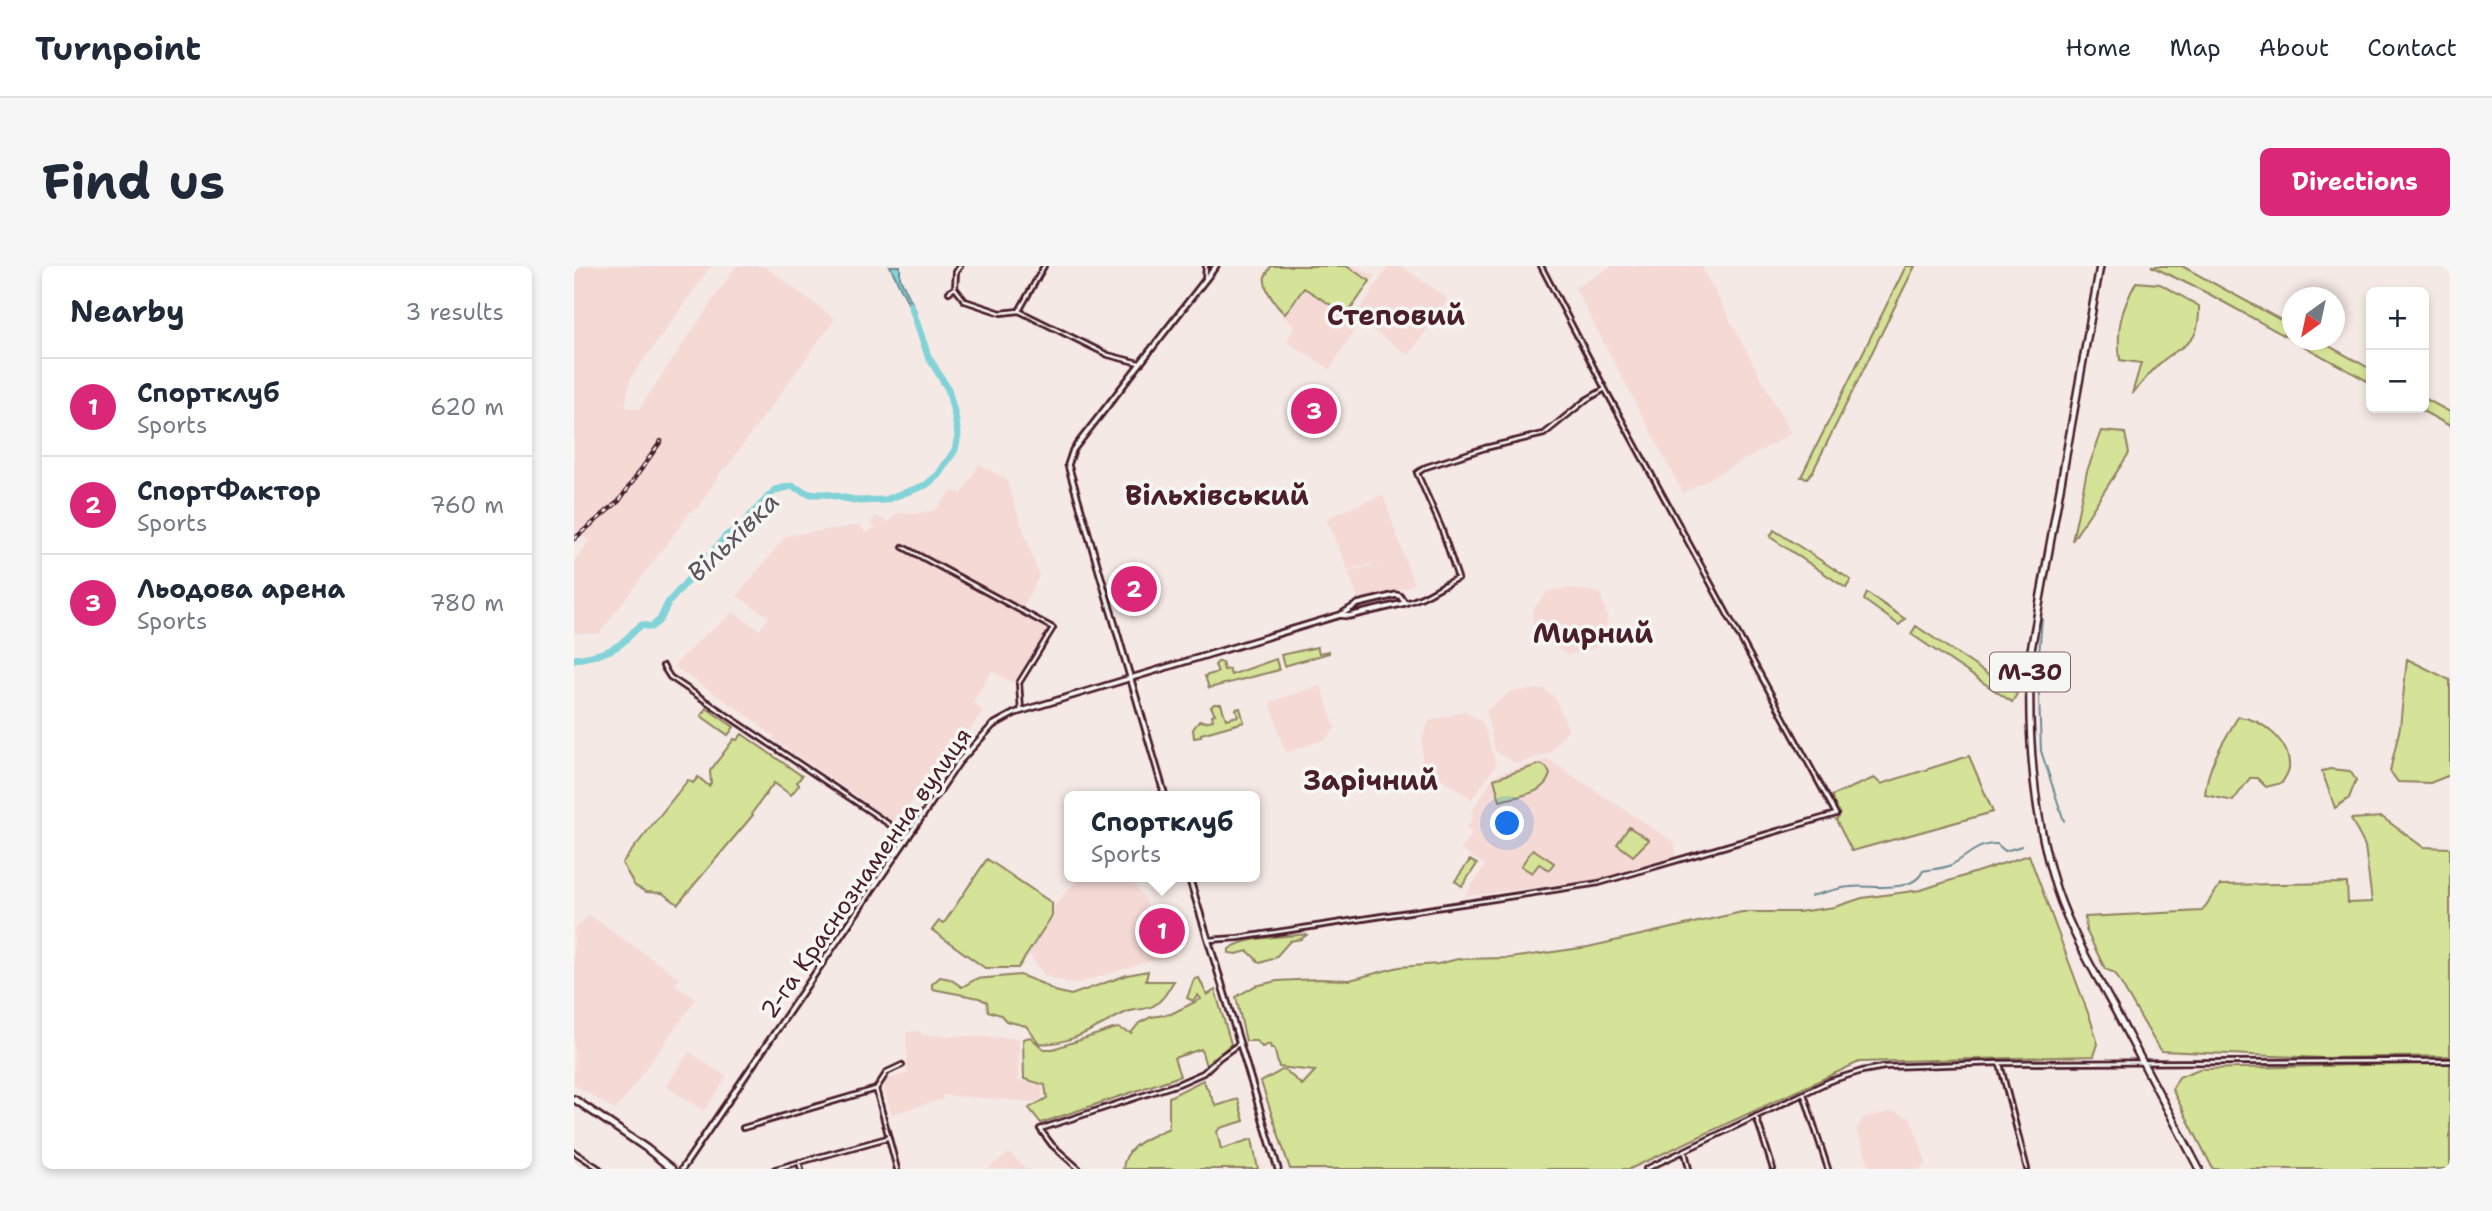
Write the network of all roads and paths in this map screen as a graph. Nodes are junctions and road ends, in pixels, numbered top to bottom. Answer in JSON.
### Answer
{"nodes":[{"id":1,"x":960,"y":266,"type":"edge"},
{"id":2,"x":1044,"y":266,"type":"edge"},
{"id":3,"x":1206,"y":266,"type":"edge"},
{"id":4,"x":1216,"y":266,"type":"edge"},
{"id":5,"x":1541,"y":266,"type":"edge"},
{"id":6,"x":2100,"y":266,"type":"edge"},
{"id":7,"x":1205,"y":280,"type":"junction"},
{"id":8,"x":955,"y":288,"type":"junction"},
{"id":9,"x":949,"y":292,"type":"dead end"},
{"id":10,"x":1019,"y":310,"type":"junction"},
{"id":11,"x":1139,"y":363,"type":"junction"},
{"id":12,"x":1605,"y":389,"type":"junction"},
{"id":13,"x":902,"y":547,"type":"dead end"},
{"id":14,"x":1405,"y":603,"type":"junction"},
{"id":15,"x":1340,"y":615,"type":"junction"},
{"id":16,"x":663,"y":666,"type":"dead end"},
{"id":17,"x":1129,"y":678,"type":"junction"},
{"id":18,"x":1021,"y":711,"type":"junction"},
{"id":19,"x":1163,"y":791,"type":"edge"},
{"id":20,"x":908,"y":837,"type":"junction"},
{"id":21,"x":1191,"y":882,"type":"edge"},
{"id":22,"x":1208,"y":940,"type":"junction"},
{"id":23,"x":1240,"y":1043,"type":"junction"},
{"id":24,"x":2450,"y":1060,"type":"edge"},
{"id":25,"x":2142,"y":1062,"type":"junction"},
{"id":26,"x":1999,"y":1063,"type":"junction"},
{"id":27,"x":902,"y":1065,"type":"dead end"},
{"id":28,"x":876,"y":1089,"type":"junction"},
{"id":29,"x":1804,"y":1094,"type":"junction"},
{"id":30,"x":574,"y":1099,"type":"edge"},
{"id":31,"x":1756,"y":1116,"type":"junction"},
{"id":32,"x":743,"y":1129,"type":"dead end"},
{"id":33,"x":887,"y":1138,"type":"junction"},
{"id":34,"x":1684,"y":1151,"type":"junction"},
{"id":35,"x":574,"y":1152,"type":"edge"},
{"id":36,"x":799,"y":1162,"type":"junction"},
{"id":37,"x":600,"y":1169,"type":"edge"},
{"id":38,"x":671,"y":1169,"type":"edge"},
{"id":39,"x":682,"y":1169,"type":"edge"},
{"id":40,"x":775,"y":1169,"type":"edge"},
{"id":41,"x":801,"y":1169,"type":"edge"},
{"id":42,"x":897,"y":1169,"type":"edge"},
{"id":43,"x":1079,"y":1169,"type":"edge"},
{"id":44,"x":1278,"y":1169,"type":"edge"},
{"id":45,"x":1646,"y":1169,"type":"edge"},
{"id":46,"x":1689,"y":1169,"type":"edge"},
{"id":47,"x":1773,"y":1169,"type":"edge"},
{"id":48,"x":1828,"y":1169,"type":"edge"},
{"id":49,"x":2027,"y":1169,"type":"edge"},
{"id":50,"x":2199,"y":1169,"type":"edge"}],
"edges":[{"from":1,"to":8,"type":"street"},
{"from":2,"to":10,"type":"street"},
{"from":3,"to":7,"type":"street"},
{"from":4,"to":7,"type":"street"},
{"from":5,"to":12,"type":"street"},
{"from":6,"to":25,"type":"main road","number":"М-30"},
{"from":7,"to":11,"type":"street"},
{"from":8,"to":9,"type":"street"},
{"from":8,"to":10,"type":"street"},
{"from":10,"to":11,"type":"street"},
{"from":11,"to":17,"type":"street"},
{"from":12,"to":14,"type":"street"},
{"from":12,"to":22,"type":"street"},
{"from":13,"to":18,"type":"street"},
{"from":14,"to":15,"type":"street","name":"2-га Краснознаменна вулиця"},
{"from":14,"to":15,"type":"street","name":"2-га Краснознаменна вулиця"},
{"from":15,"to":17,"type":"street","name":"2-га Краснознаменна вулиця"},
{"from":16,"to":20,"type":"street"},
{"from":17,"to":18,"type":"street","name":"2-га Краснознаменна вулиця"},
{"from":17,"to":19,"type":"street"},
{"from":18,"to":20,"type":"street","name":"2-га Краснознаменна вулиця"},
{"from":20,"to":39,"type":"street","name":"2-га Краснознаменна вулиця"},
{"from":21,"to":22,"type":"street"},
{"from":22,"to":23,"type":"street"},
{"from":23,"to":43,"type":"street"},
{"from":23,"to":44,"type":"street"},
{"from":24,"to":25,"type":"street"},
{"from":25,"to":26,"type":"street"},
{"from":25,"to":50,"type":"main road","number":"М-30"},
{"from":26,"to":29,"type":"street"},
{"from":26,"to":49,"type":"street"},
{"from":27,"to":28,"type":"street"},
{"from":28,"to":32,"type":"street"},
{"from":28,"to":33,"type":"street"},
{"from":29,"to":31,"type":"street"},
{"from":29,"to":48,"type":"street"},
{"from":30,"to":38,"type":"main road"},
{"from":31,"to":34,"type":"street"},
{"from":31,"to":47,"type":"street"},
{"from":33,"to":36,"type":"street"},
{"from":33,"to":42,"type":"street"},
{"from":34,"to":45,"type":"street"},
{"from":34,"to":46,"type":"street"},
{"from":35,"to":37,"type":"street"},
{"from":36,"to":40,"type":"street"},
{"from":36,"to":41,"type":"street"}]}
